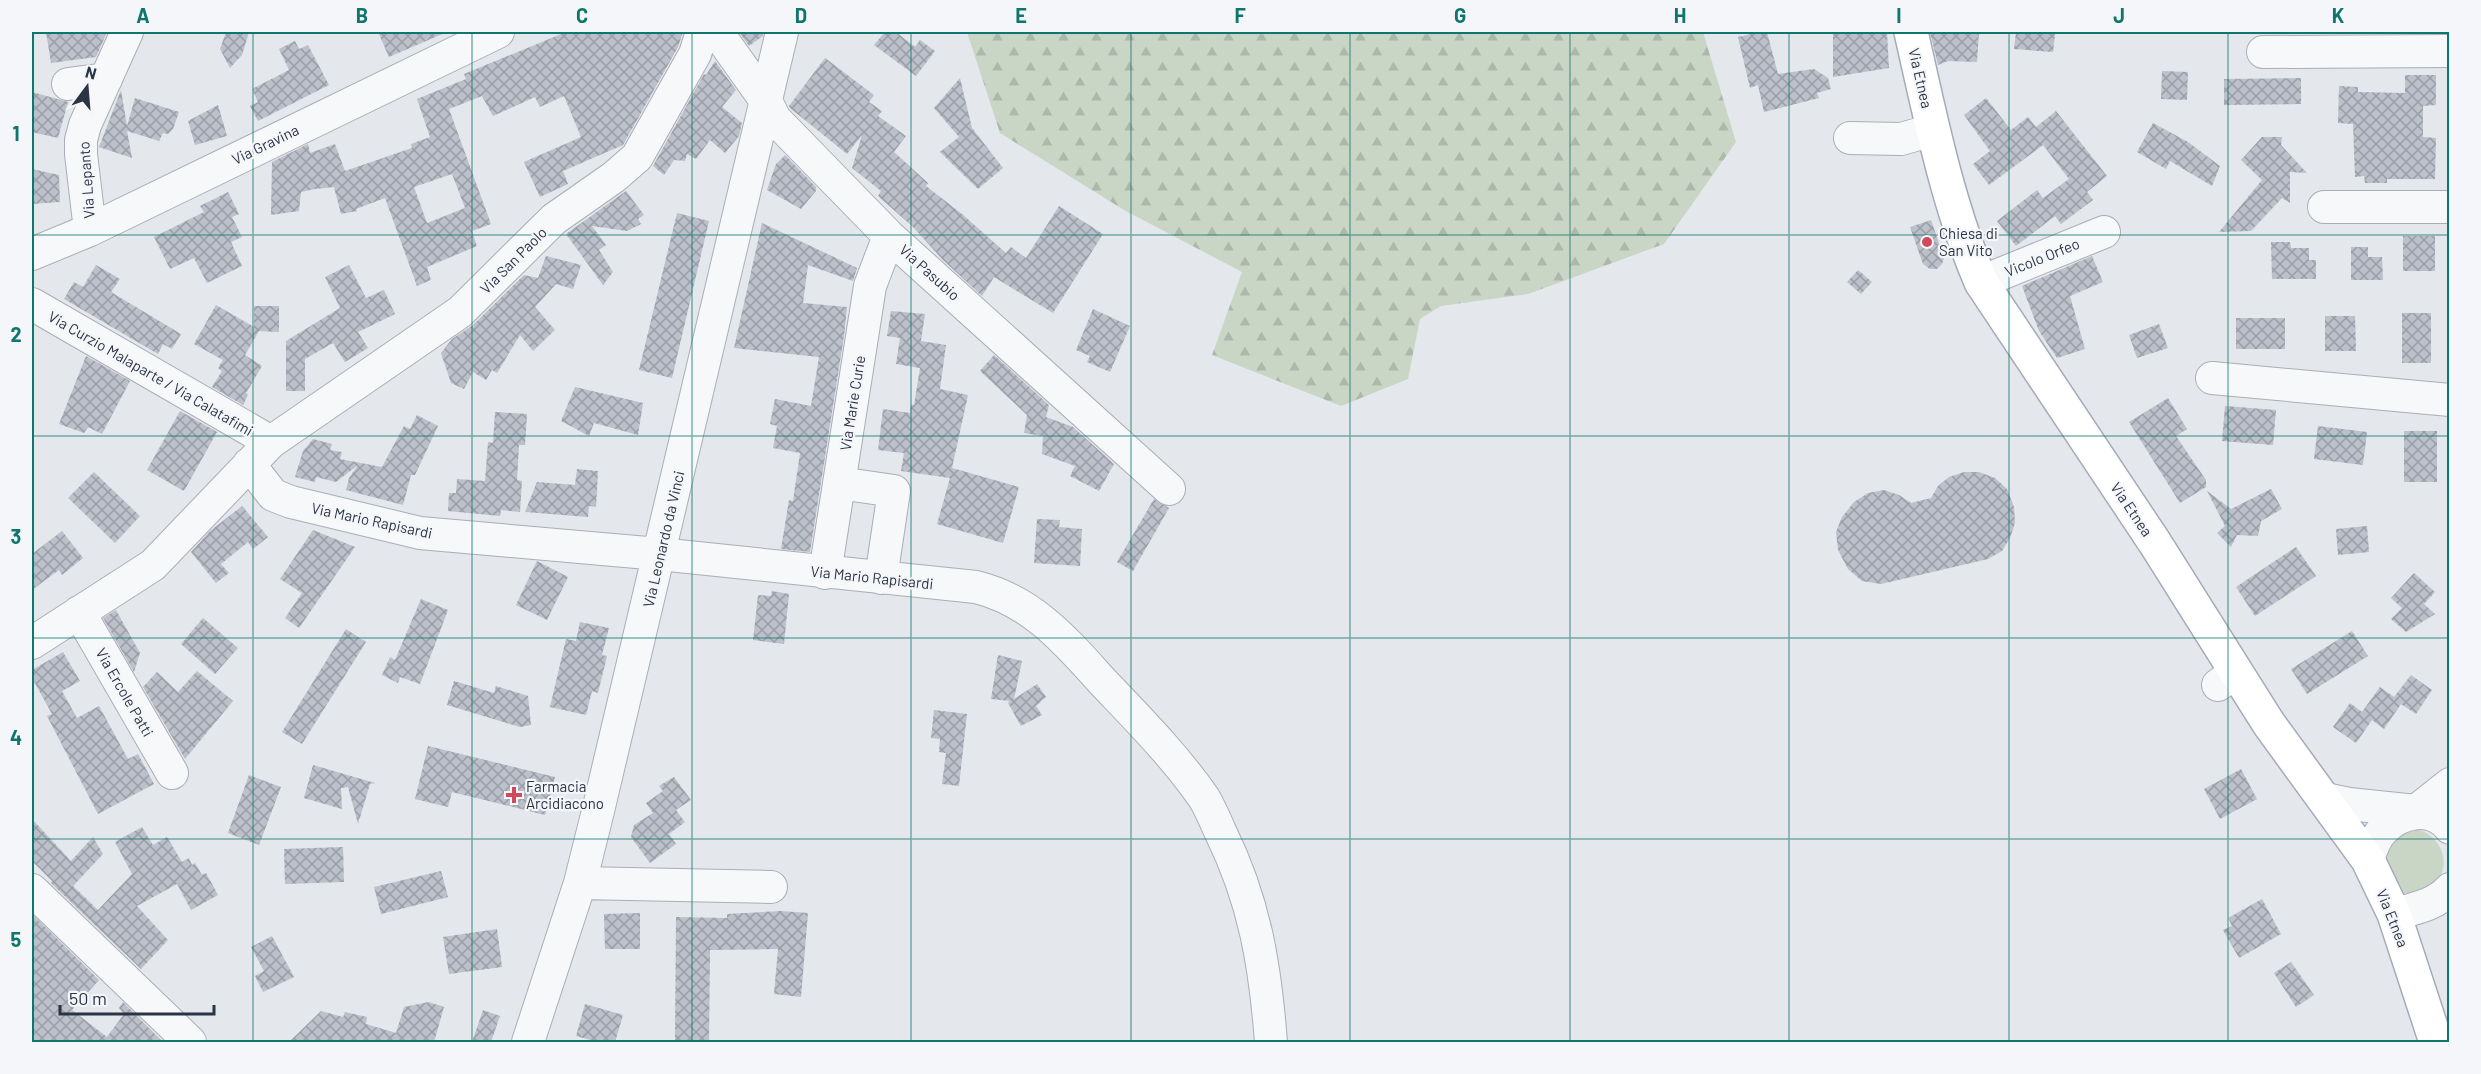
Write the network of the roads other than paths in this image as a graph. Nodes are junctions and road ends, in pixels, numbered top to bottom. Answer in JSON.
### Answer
{"nodes":[{"id":1,"x":127,"y":32,"type":"edge"},
{"id":2,"x":498,"y":32,"type":"edge"},
{"id":3,"x":702,"y":32,"type":"edge"},
{"id":4,"x":717,"y":32,"type":"edge"},
{"id":5,"x":782,"y":32,"type":"edge"},
{"id":6,"x":1911,"y":32,"type":"edge"},
{"id":7,"x":2450,"y":51,"type":"edge"},
{"id":8,"x":2263,"y":52,"type":"dead end"},
{"id":9,"x":106,"y":79,"type":"junction"},
{"id":10,"x":68,"y":84,"type":"dead end"},
{"id":11,"x":765,"y":101,"type":"junction"},
{"id":12,"x":1933,"y":130,"type":"junction"},
{"id":13,"x":1850,"y":138,"type":"dead end"},
{"id":14,"x":2324,"y":207,"type":"dead end"},
{"id":15,"x":2450,"y":207,"type":"edge"},
{"id":16,"x":90,"y":230,"type":"junction"},
{"id":17,"x":2104,"y":232,"type":"dead end"},
{"id":18,"x":889,"y":236,"type":"junction"},
{"id":19,"x":32,"y":254,"type":"edge"},
{"id":20,"x":1981,"y":282,"type":"junction"},
{"id":21,"x":32,"y":304,"type":"edge"},
{"id":22,"x":2212,"y":378,"type":"dead end"},
{"id":23,"x":2450,"y":400,"type":"edge"},
{"id":24,"x":270,"y":442,"type":"junction"},
{"id":25,"x":249,"y":464,"type":"junction"},
{"id":26,"x":839,"y":483,"type":"junction"},
{"id":27,"x":1169,"y":489,"type":"dead end"},
{"id":28,"x":659,"y":554,"type":"junction"},
{"id":29,"x":825,"y":573,"type":"junction"},
{"id":30,"x":881,"y":578,"type":"junction"},
{"id":31,"x":83,"y":608,"type":"junction"},
{"id":32,"x":32,"y":643,"type":"edge"},
{"id":33,"x":172,"y":773,"type":"dead end"},
{"id":34,"x":2450,"y":784,"type":"edge"},
{"id":35,"x":2325,"y":799,"type":"junction"},
{"id":36,"x":2416,"y":811,"type":"junction"},
{"id":37,"x":2450,"y":828,"type":"edge"},
{"id":38,"x":2368,"y":860,"type":"junction"},
{"id":39,"x":580,"y":883,"type":"junction"},
{"id":40,"x":771,"y":887,"type":"dead end"},
{"id":41,"x":2450,"y":889,"type":"edge"},
{"id":42,"x":32,"y":890,"type":"edge"},
{"id":43,"x":2394,"y":914,"type":"junction"},
{"id":44,"x":1270,"y":1027,"type":"edge"},
{"id":45,"x":190,"y":1042,"type":"edge"},
{"id":46,"x":528,"y":1042,"type":"edge"},
{"id":47,"x":2436,"y":1042,"type":"edge"}],
"edges":[{"from":1,"to":9,"type":"street","name":"Via Lepanto"},
{"from":2,"to":16,"type":"street","name":"Via Gravina"},
{"from":3,"to":24,"type":"street","name":"Via San Paolo"},
{"from":4,"to":11,"type":"street","name":"Via Pasubio"},
{"from":5,"to":11,"type":"street","name":"Via Leonardo da Vinci"},
{"from":6,"to":12,"type":"main road","name":"Via Etnea"},
{"from":7,"to":8,"type":"street"},
{"from":9,"to":10,"type":"street"},
{"from":9,"to":16,"type":"street","name":"Via Lepanto"},
{"from":11,"to":18,"type":"street","name":"Via Pasubio"},
{"from":11,"to":28,"type":"street","name":"Via Leonardo da Vinci"},
{"from":12,"to":13,"type":"street"},
{"from":12,"to":20,"type":"main road","name":"Via Etnea"},
{"from":14,"to":15,"type":"street"},
{"from":16,"to":19,"type":"street","name":"Via Gravina"},
{"from":17,"to":20,"type":"street","name":"Vicolo Orfeo"},
{"from":18,"to":26,"type":"street","name":"Via Marie Curie"},
{"from":18,"to":27,"type":"street","name":"Via Pasubio"},
{"from":20,"to":35,"type":"main road","name":"Via Etnea"},
{"from":21,"to":24,"type":"street","name":"Via Curzio Malaparte / Via Calatafimi"},
{"from":22,"to":23,"type":"street"},
{"from":24,"to":25,"type":"street","name":"Via San Paolo"},
{"from":25,"to":28,"type":"street","name":"Via Mario Rapisardi"},
{"from":25,"to":31,"type":"street","name":"Via San Paolo"},
{"from":26,"to":29,"type":"street","name":"Via Marie Curie"},
{"from":26,"to":30,"type":"street"},
{"from":28,"to":29,"type":"street","name":"Via Mario Rapisardi"},
{"from":28,"to":39,"type":"street","name":"Via Leonardo da Vinci"},
{"from":29,"to":30,"type":"street","name":"Via Mario Rapisardi"},
{"from":30,"to":44,"type":"street","name":"Via Mario Rapisardi"},
{"from":31,"to":32,"type":"street","name":"Via San Paolo"},
{"from":31,"to":33,"type":"street","name":"Via Ercole Patti"},
{"from":34,"to":36,"type":"street"},
{"from":35,"to":36,"type":"street"},
{"from":35,"to":38,"type":"main road","name":"Via Etnea"},
{"from":36,"to":37,"type":"street"},
{"from":36,"to":38,"type":"street"},
{"from":38,"to":43,"type":"main road","name":"Via Etnea"},
{"from":39,"to":40,"type":"street"},
{"from":39,"to":46,"type":"street","name":"Via Leonardo da Vinci"},
{"from":41,"to":43,"type":"street"},
{"from":42,"to":45,"type":"street"},
{"from":43,"to":47,"type":"main road","name":"Via Etnea"}]}
